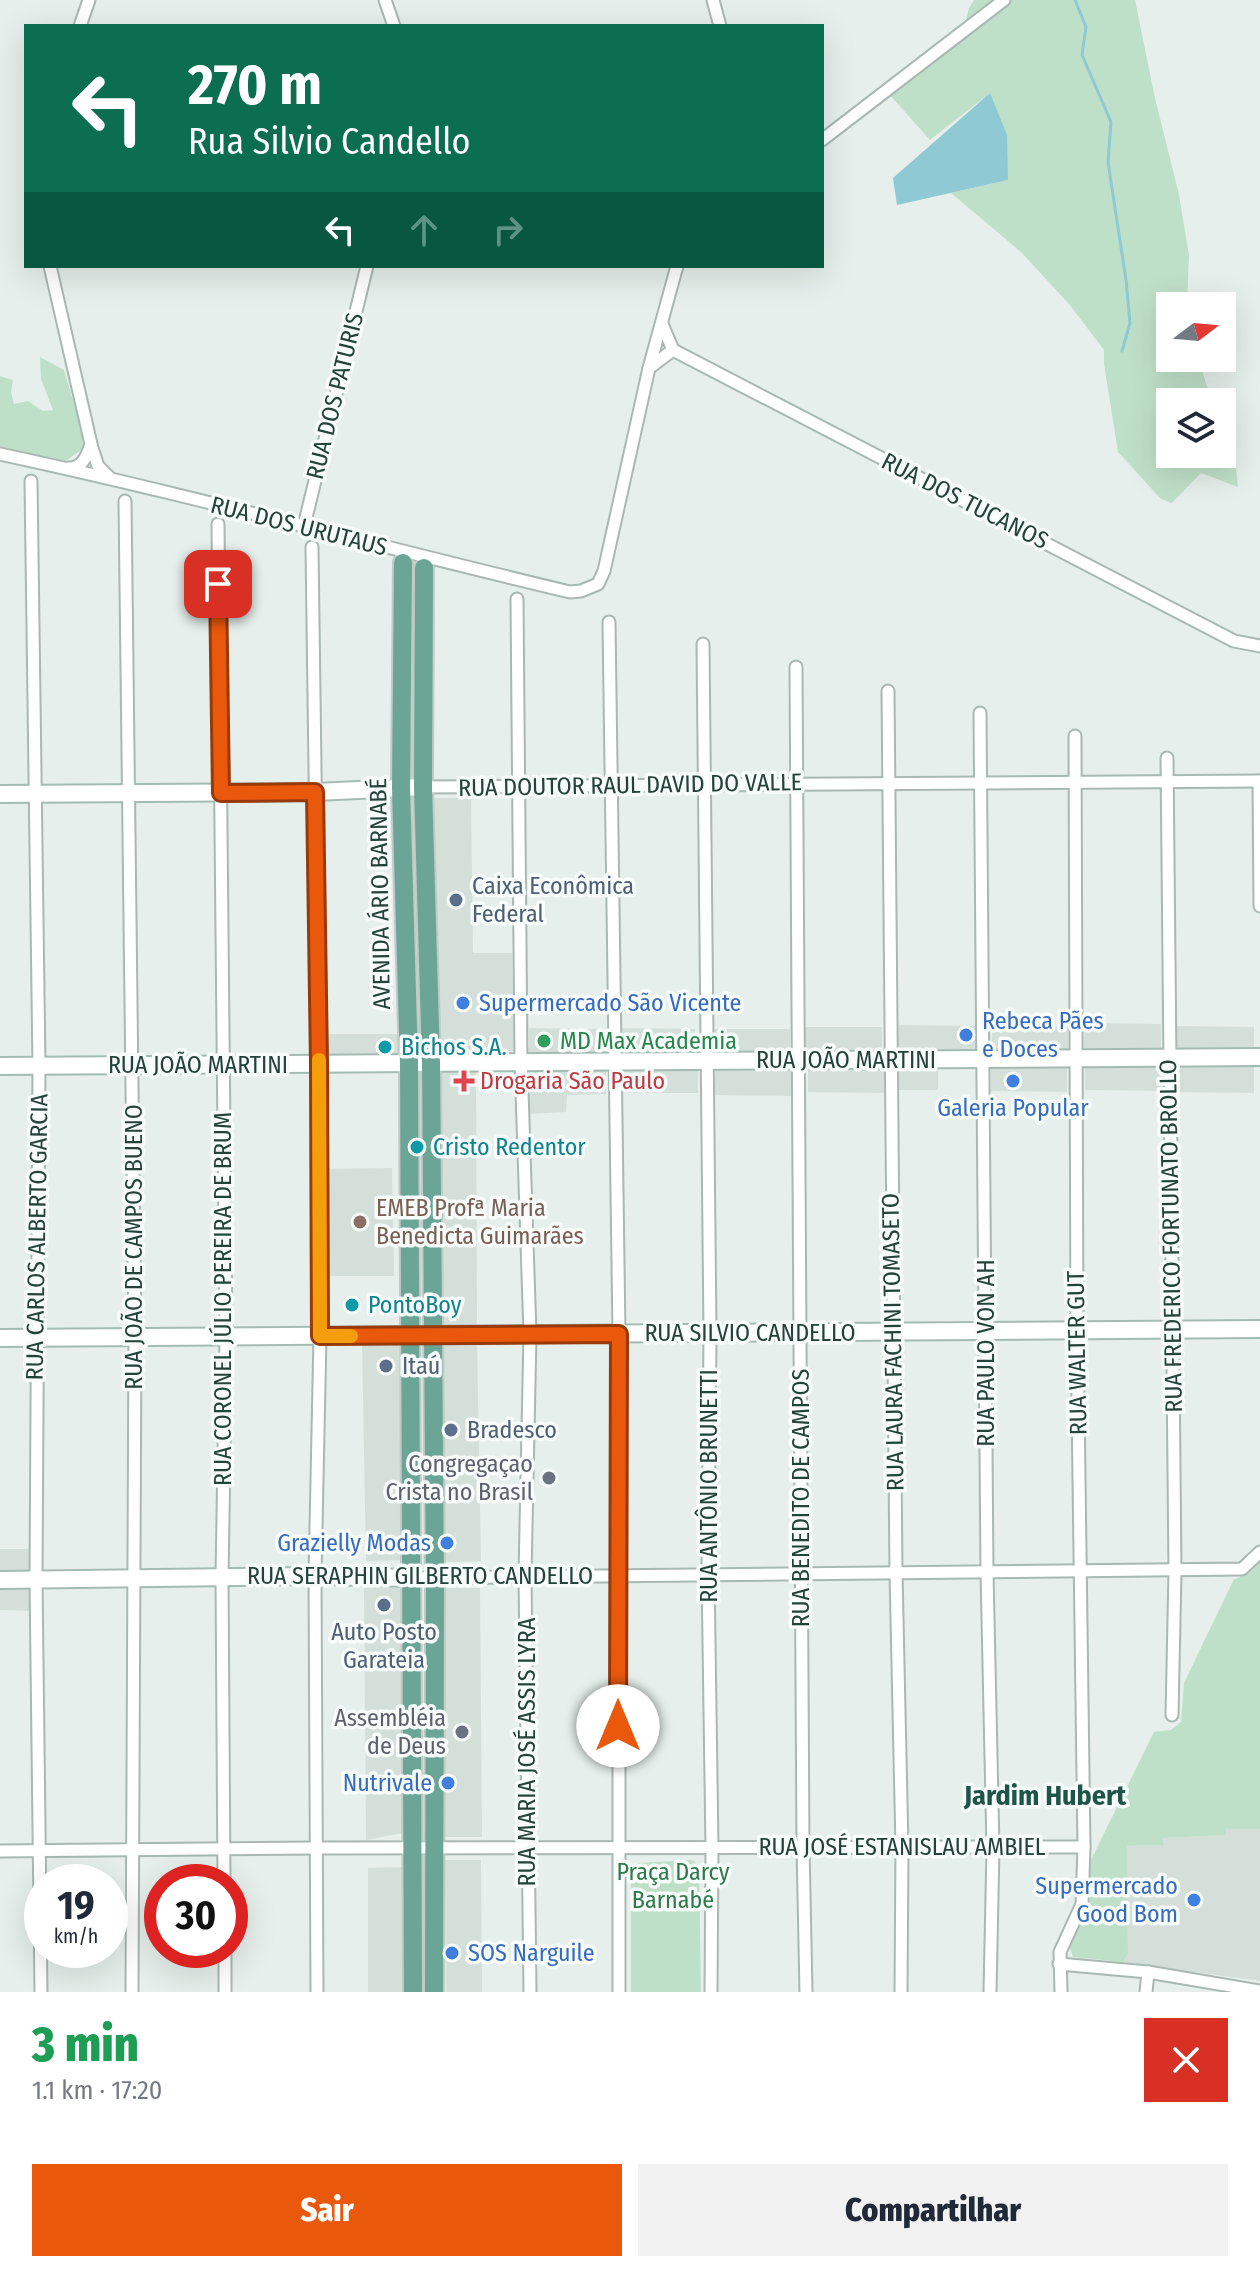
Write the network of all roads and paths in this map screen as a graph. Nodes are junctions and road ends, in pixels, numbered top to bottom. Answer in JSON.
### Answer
{"nodes":[{"id":1,"x":89,"y":0,"type":"edge"},
{"id":2,"x":385,"y":0,"type":"edge"},
{"id":3,"x":713,"y":0,"type":"edge"},
{"id":4,"x":1004,"y":0,"type":"edge"},
{"id":5,"x":81,"y":24,"type":"edge"},
{"id":6,"x":393,"y":24,"type":"edge"},
{"id":7,"x":719,"y":24,"type":"edge"},
{"id":8,"x":824,"y":138,"type":"edge"},
{"id":9,"x":50,"y":268,"type":"edge"},
{"id":10,"x":367,"y":268,"type":"edge"},
{"id":11,"x":676,"y":268,"type":"edge"},
{"id":12,"x":661,"y":324,"type":"junction"},
{"id":13,"x":673,"y":350,"type":"junction"},
{"id":14,"x":649,"y":368,"type":"junction"},
{"id":15,"x":91,"y":444,"type":"junction"},
{"id":16,"x":0,"y":454,"type":"edge"},
{"id":17,"x":63,"y":467,"type":"junction"},
{"id":18,"x":31,"y":481,"type":"dead end"},
{"id":19,"x":117,"y":481,"type":"junction"},
{"id":20,"x":125,"y":501,"type":"dead end"},
{"id":21,"x":218,"y":524,"type":"dead end"},
{"id":22,"x":304,"y":526,"type":"junction"},
{"id":23,"x":312,"y":547,"type":"dead end"},
{"id":24,"x":403,"y":563,"type":"dead end"},
{"id":25,"x":424,"y":568,"type":"dead end"},
{"id":26,"x":517,"y":599,"type":"dead end"},
{"id":27,"x":404,"y":611,"type":"junction"},
{"id":28,"x":424,"y":612,"type":"junction"},
{"id":29,"x":609,"y":622,"type":"dead end"},
{"id":30,"x":703,"y":644,"type":"dead end"},
{"id":31,"x":1260,"y":646,"type":"edge"},
{"id":32,"x":796,"y":667,"type":"dead end"},
{"id":33,"x":888,"y":691,"type":"dead end"},
{"id":34,"x":980,"y":713,"type":"dead end"},
{"id":35,"x":1075,"y":736,"type":"dead end"},
{"id":36,"x":1167,"y":758,"type":"dead end"},
{"id":37,"x":1260,"y":781,"type":"edge"},
{"id":38,"x":797,"y":783,"type":"junction"},
{"id":39,"x":982,"y":783,"type":"junction"},
{"id":40,"x":1077,"y":783,"type":"junction"},
{"id":41,"x":1167,"y":783,"type":"junction"},
{"id":42,"x":704,"y":785,"type":"junction"},
{"id":43,"x":889,"y":785,"type":"junction"},
{"id":44,"x":612,"y":786,"type":"junction"},
{"id":45,"x":423,"y":787,"type":"junction"},
{"id":46,"x":401,"y":788,"type":"junction"},
{"id":47,"x":519,"y":788,"type":"junction"},
{"id":48,"x":315,"y":792,"type":"junction"},
{"id":49,"x":128,"y":793,"type":"junction"},
{"id":50,"x":221,"y":793,"type":"junction"},
{"id":51,"x":0,"y":794,"type":"edge"},
{"id":52,"x":36,"y":794,"type":"junction"},
{"id":53,"x":1260,"y":906,"type":"edge"},
{"id":54,"x":1260,"y":1057,"type":"edge"},
{"id":55,"x":1169,"y":1058,"type":"junction"},
{"id":56,"x":891,"y":1059,"type":"junction"},
{"id":57,"x":984,"y":1059,"type":"junction"},
{"id":58,"x":1075,"y":1059,"type":"junction"},
{"id":59,"x":706,"y":1060,"type":"junction"},
{"id":60,"x":521,"y":1061,"type":"junction"},
{"id":61,"x":613,"y":1061,"type":"junction"},
{"id":62,"x":797,"y":1061,"type":"junction"},
{"id":63,"x":409,"y":1063,"type":"junction"},
{"id":64,"x":431,"y":1063,"type":"junction"},
{"id":65,"x":223,"y":1064,"type":"junction"},
{"id":66,"x":319,"y":1064,"type":"junction"},
{"id":67,"x":133,"y":1065,"type":"junction"},
{"id":68,"x":0,"y":1066,"type":"edge"},
{"id":69,"x":39,"y":1066,"type":"junction"},
{"id":70,"x":1260,"y":1329,"type":"edge"},
{"id":71,"x":1077,"y":1330,"type":"junction"},
{"id":72,"x":1172,"y":1330,"type":"junction"},
{"id":73,"x":985,"y":1331,"type":"junction"},
{"id":74,"x":893,"y":1332,"type":"junction"},
{"id":75,"x":710,"y":1333,"type":"junction"},
{"id":76,"x":800,"y":1333,"type":"junction"},
{"id":77,"x":530,"y":1334,"type":"junction"},
{"id":78,"x":619,"y":1334,"type":"junction"},
{"id":79,"x":409,"y":1335,"type":"junction"},
{"id":80,"x":432,"y":1335,"type":"junction"},
{"id":81,"x":320,"y":1336,"type":"junction"},
{"id":82,"x":135,"y":1337,"type":"junction"},
{"id":83,"x":226,"y":1337,"type":"junction"},
{"id":84,"x":0,"y":1338,"type":"edge"},
{"id":85,"x":36,"y":1338,"type":"junction"},
{"id":86,"x":1260,"y":1552,"type":"edge"},
{"id":87,"x":1080,"y":1571,"type":"junction"},
{"id":88,"x":1175,"y":1571,"type":"junction"},
{"id":89,"x":896,"y":1572,"type":"junction"},
{"id":90,"x":987,"y":1572,"type":"junction"},
{"id":91,"x":708,"y":1573,"type":"junction"},
{"id":92,"x":802,"y":1573,"type":"junction"},
{"id":93,"x":525,"y":1575,"type":"junction"},
{"id":94,"x":617,"y":1575,"type":"junction"},
{"id":95,"x":315,"y":1576,"type":"junction"},
{"id":96,"x":222,"y":1577,"type":"junction"},
{"id":97,"x":413,"y":1578,"type":"junction"},
{"id":98,"x":435,"y":1578,"type":"junction"},
{"id":99,"x":36,"y":1579,"type":"junction"},
{"id":100,"x":133,"y":1579,"type":"junction"},
{"id":101,"x":0,"y":1580,"type":"edge"},
{"id":102,"x":1172,"y":1715,"type":"dead end"},
{"id":103,"x":803,"y":1846,"type":"junction"},
{"id":104,"x":527,"y":1847,"type":"junction"},
{"id":105,"x":619,"y":1847,"type":"junction"},
{"id":106,"x":712,"y":1847,"type":"junction"},
{"id":107,"x":1084,"y":1847,"type":"junction"},
{"id":108,"x":316,"y":1848,"type":"junction"},
{"id":109,"x":433,"y":1848,"type":"junction"},
{"id":110,"x":902,"y":1848,"type":"junction"},
{"id":111,"x":993,"y":1848,"type":"junction"},
{"id":112,"x":224,"y":1849,"type":"junction"},
{"id":113,"x":412,"y":1849,"type":"junction"},
{"id":114,"x":131,"y":1850,"type":"junction"},
{"id":115,"x":0,"y":1851,"type":"edge"},
{"id":116,"x":40,"y":1851,"type":"junction"},
{"id":117,"x":224,"y":1864,"type":"edge"},
{"id":118,"x":1059,"y":1964,"type":"junction"},
{"id":119,"x":225,"y":1968,"type":"edge"},
{"id":120,"x":1148,"y":1972,"type":"junction"},
{"id":121,"x":1231,"y":1989,"type":"edge"},
{"id":122,"x":1260,"y":1991,"type":"edge"},
{"id":123,"x":41,"y":1992,"type":"edge"},
{"id":124,"x":132,"y":1992,"type":"edge"},
{"id":125,"x":225,"y":1992,"type":"edge"},
{"id":126,"x":317,"y":1992,"type":"edge"},
{"id":127,"x":413,"y":1992,"type":"edge"},
{"id":128,"x":434,"y":1992,"type":"edge"},
{"id":129,"x":530,"y":1992,"type":"edge"},
{"id":130,"x":619,"y":1992,"type":"edge"},
{"id":131,"x":711,"y":1992,"type":"edge"},
{"id":132,"x":806,"y":1992,"type":"edge"},
{"id":133,"x":901,"y":1992,"type":"edge"},
{"id":134,"x":990,"y":1992,"type":"edge"},
{"id":135,"x":1061,"y":1992,"type":"edge"},
{"id":136,"x":1146,"y":1992,"type":"edge"}],
"edges":[{"from":1,"to":5,"type":"street"},
{"from":2,"to":6,"type":"street"},
{"from":3,"to":7,"type":"street"},
{"from":4,"to":8,"type":"street"},
{"from":9,"to":15,"type":"street"},
{"from":10,"to":22,"type":"street","name":"RUA DOS PATURIS"},
{"from":11,"to":12,"type":"street"},
{"from":12,"to":13,"type":"street"},
{"from":12,"to":14,"type":"street"},
{"from":13,"to":14,"type":"street"},
{"from":13,"to":31,"type":"street","name":"RUA DOS TUCANOS"},
{"from":14,"to":22,"type":"street","name":"RUA DOS URUTAUS"},
{"from":15,"to":17,"type":"street"},
{"from":15,"to":19,"type":"street"},
{"from":16,"to":17,"type":"street","name":"RUA DOS URUTAUS"},
{"from":17,"to":19,"type":"street","name":"RUA DOS URUTAUS"},
{"from":18,"to":52,"type":"street","name":"RUA CARLOS ALBERTO GARCIA"},
{"from":19,"to":22,"type":"street","name":"RUA DOS URUTAUS"},
{"from":20,"to":49,"type":"street","name":"RUA JOÃO DE CAMPOS BUENO"},
{"from":21,"to":50,"type":"street","name":"RUA CORONEL JÚLIO PEREIRA DE BRUM"},
{"from":23,"to":48,"type":"street"},
{"from":24,"to":27,"type":"main road","name":"AVENIDA ÁRIO BARNABÉ"},
{"from":25,"to":28,"type":"main road","name":"AVENIDA ÁRIO BARNABÉ"},
{"from":26,"to":47,"type":"street","name":"RUA MARIA JOSÉ ASSIS LYRA"},
{"from":27,"to":28,"type":"main road"},
{"from":27,"to":46,"type":"main road","name":"AVENIDA ÁRIO BARNABÉ"},
{"from":28,"to":45,"type":"main road","name":"AVENIDA ÁRIO BARNABÉ"},
{"from":29,"to":44,"type":"street"},
{"from":30,"to":42,"type":"street","name":"RUA ANTÔNIO BRUNETTI"},
{"from":32,"to":38,"type":"street","name":"RUA BENEDITO DE CAMPOS"},
{"from":33,"to":43,"type":"street","name":"RUA LAURA FACHINI TOMASETO"},
{"from":34,"to":39,"type":"street","name":"RUA PAULO VON AH"},
{"from":35,"to":40,"type":"street","name":"RUA WALTER GUT"},
{"from":36,"to":41,"type":"street","name":"RUA FREDERICO FORTUNATO BROLLO"},
{"from":37,"to":41,"type":"street","name":"RUA DOUTOR RAUL DAVID DO VALLE"},
{"from":37,"to":53,"type":"street"},
{"from":38,"to":42,"type":"street","name":"RUA DOUTOR RAUL DAVID DO VALLE"},
{"from":38,"to":43,"type":"street","name":"RUA DOUTOR RAUL DAVID DO VALLE"},
{"from":38,"to":62,"type":"street","name":"RUA BENEDITO DE CAMPOS"},
{"from":39,"to":40,"type":"street","name":"RUA DOUTOR RAUL DAVID DO VALLE"},
{"from":39,"to":43,"type":"street","name":"RUA DOUTOR RAUL DAVID DO VALLE"},
{"from":39,"to":57,"type":"street","name":"RUA PAULO VON AH"},
{"from":40,"to":41,"type":"street","name":"RUA DOUTOR RAUL DAVID DO VALLE"},
{"from":40,"to":58,"type":"street","name":"RUA WALTER GUT"},
{"from":41,"to":55,"type":"street","name":"RUA FREDERICO FORTUNATO BROLLO"},
{"from":42,"to":44,"type":"street","name":"RUA DOUTOR RAUL DAVID DO VALLE"},
{"from":42,"to":59,"type":"street","name":"RUA ANTÔNIO BRUNETTI"},
{"from":43,"to":56,"type":"street","name":"RUA LAURA FACHINI TOMASETO"},
{"from":44,"to":47,"type":"street","name":"RUA DOUTOR RAUL DAVID DO VALLE"},
{"from":44,"to":61,"type":"street"},
{"from":45,"to":46,"type":"street","name":"RUA DOUTOR RAUL DAVID DO VALLE"},
{"from":45,"to":47,"type":"street","name":"RUA DOUTOR RAUL DAVID DO VALLE"},
{"from":45,"to":64,"type":"main road","name":"AVENIDA ÁRIO BARNABÉ"},
{"from":46,"to":48,"type":"street","name":"RUA DOUTOR RAUL DAVID DO VALLE"},
{"from":46,"to":63,"type":"main road","name":"AVENIDA ÁRIO BARNABÉ"},
{"from":47,"to":60,"type":"street","name":"RUA MARIA JOSÉ ASSIS LYRA"},
{"from":48,"to":50,"type":"street","name":"RUA DOUTOR RAUL DAVID DO VALLE"},
{"from":48,"to":66,"type":"street"},
{"from":49,"to":50,"type":"street","name":"RUA DOUTOR RAUL DAVID DO VALLE"},
{"from":49,"to":52,"type":"street","name":"RUA DOUTOR RAUL DAVID DO VALLE"},
{"from":49,"to":67,"type":"street","name":"RUA JOÃO DE CAMPOS BUENO"},
{"from":50,"to":65,"type":"street","name":"RUA CORONEL JÚLIO PEREIRA DE BRUM"},
{"from":51,"to":52,"type":"street","name":"RUA DOUTOR RAUL DAVID DO VALLE"},
{"from":52,"to":69,"type":"street","name":"RUA CARLOS ALBERTO GARCIA"},
{"from":54,"to":55,"type":"street","name":"RUA JOÃO MARTINI"},
{"from":55,"to":58,"type":"street","name":"RUA JOÃO MARTINI"},
{"from":55,"to":72,"type":"street","name":"RUA FREDERICO FORTUNATO BROLLO"},
{"from":56,"to":57,"type":"street","name":"RUA JOÃO MARTINI"},
{"from":56,"to":62,"type":"street","name":"RUA JOÃO MARTINI"},
{"from":56,"to":74,"type":"street","name":"RUA LAURA FACHINI TOMASETO"},
{"from":57,"to":58,"type":"street","name":"RUA JOÃO MARTINI"},
{"from":57,"to":73,"type":"street","name":"RUA PAULO VON AH"},
{"from":58,"to":71,"type":"street","name":"RUA WALTER GUT"},
{"from":59,"to":61,"type":"street","name":"RUA JOÃO MARTINI"},
{"from":59,"to":62,"type":"street","name":"RUA JOÃO MARTINI"},
{"from":59,"to":75,"type":"street","name":"RUA ANTÔNIO BRUNETTI"},
{"from":60,"to":61,"type":"street","name":"RUA JOÃO MARTINI"},
{"from":60,"to":64,"type":"street","name":"RUA JOÃO MARTINI"},
{"from":60,"to":77,"type":"street","name":"RUA MARIA JOSÉ ASSIS LYRA"},
{"from":61,"to":78,"type":"street"},
{"from":62,"to":76,"type":"street","name":"RUA BENEDITO DE CAMPOS"},
{"from":63,"to":64,"type":"street","name":"RUA JOÃO MARTINI"},
{"from":63,"to":66,"type":"street","name":"RUA JOÃO MARTINI"},
{"from":63,"to":79,"type":"main road","name":"AVENIDA ÁRIO BARNABÉ"},
{"from":64,"to":80,"type":"main road","name":"AVENIDA ÁRIO BARNABÉ"},
{"from":65,"to":66,"type":"street","name":"RUA JOÃO MARTINI"},
{"from":65,"to":67,"type":"street","name":"RUA JOÃO MARTINI"},
{"from":65,"to":83,"type":"street","name":"RUA CORONEL JÚLIO PEREIRA DE BRUM"},
{"from":66,"to":81,"type":"street"},
{"from":67,"to":69,"type":"street","name":"RUA JOÃO MARTINI"},
{"from":67,"to":82,"type":"street","name":"RUA JOÃO DE CAMPOS BUENO"},
{"from":68,"to":69,"type":"street","name":"RUA JOÃO MARTINI"},
{"from":69,"to":85,"type":"street","name":"RUA CARLOS ALBERTO GARCIA"},
{"from":70,"to":72,"type":"street","name":"RUA SILVIO CANDELLO"},
{"from":71,"to":72,"type":"street","name":"RUA SILVIO CANDELLO"},
{"from":71,"to":73,"type":"street","name":"RUA SILVIO CANDELLO"},
{"from":71,"to":87,"type":"street","name":"RUA WALTER GUT"},
{"from":72,"to":88,"type":"street","name":"RUA FREDERICO FORTUNATO BROLLO"},
{"from":73,"to":74,"type":"street","name":"RUA SILVIO CANDELLO"},
{"from":73,"to":90,"type":"street","name":"RUA PAULO VON AH"},
{"from":74,"to":76,"type":"street","name":"RUA SILVIO CANDELLO"},
{"from":74,"to":89,"type":"street","name":"RUA LAURA FACHINI TOMASETO"},
{"from":75,"to":76,"type":"street","name":"RUA SILVIO CANDELLO"},
{"from":75,"to":78,"type":"street","name":"RUA SILVIO CANDELLO"},
{"from":75,"to":91,"type":"street","name":"RUA ANTÔNIO BRUNETTI"},
{"from":76,"to":92,"type":"street","name":"RUA BENEDITO DE CAMPOS"},
{"from":77,"to":78,"type":"street","name":"RUA SILVIO CANDELLO"},
{"from":77,"to":80,"type":"street","name":"RUA SILVIO CANDELLO"},
{"from":77,"to":93,"type":"street","name":"RUA MARIA JOSÉ ASSIS LYRA"},
{"from":78,"to":94,"type":"street"},
{"from":79,"to":80,"type":"street","name":"RUA SILVIO CANDELLO"},
{"from":79,"to":81,"type":"street","name":"RUA SILVIO CANDELLO"},
{"from":79,"to":97,"type":"main road","name":"AVENIDA ÁRIO BARNABÉ"},
{"from":80,"to":98,"type":"main road","name":"AVENIDA ÁRIO BARNABÉ"},
{"from":81,"to":83,"type":"street","name":"RUA SILVIO CANDELLO"},
{"from":81,"to":95,"type":"street"},
{"from":82,"to":83,"type":"street","name":"RUA SILVIO CANDELLO"},
{"from":82,"to":85,"type":"street","name":"RUA SILVIO CANDELLO"},
{"from":82,"to":100,"type":"street","name":"RUA JOÃO DE CAMPOS BUENO"},
{"from":83,"to":96,"type":"street","name":"RUA CORONEL JÚLIO PEREIRA DE BRUM"},
{"from":84,"to":85,"type":"street","name":"RUA SILVIO CANDELLO"},
{"from":85,"to":99,"type":"street","name":"RUA CARLOS ALBERTO GARCIA"},
{"from":86,"to":88,"type":"street","name":"RUA SERAPHIN GILBERTO CANDELLO"},
{"from":87,"to":88,"type":"street","name":"RUA SERAPHIN GILBERTO CANDELLO"},
{"from":87,"to":90,"type":"street","name":"RUA SERAPHIN GILBERTO CANDELLO"},
{"from":87,"to":107,"type":"street","name":"RUA WALTER GUT"},
{"from":88,"to":102,"type":"street","name":"RUA FREDERICO FORTUNATO BROLLO"},
{"from":89,"to":90,"type":"street","name":"RUA SERAPHIN GILBERTO CANDELLO"},
{"from":89,"to":92,"type":"street","name":"RUA SERAPHIN GILBERTO CANDELLO"},
{"from":89,"to":110,"type":"street","name":"RUA LAURA FACHINI TOMASETO"},
{"from":90,"to":111,"type":"street","name":"RUA PAULO VON AH"},
{"from":91,"to":92,"type":"street","name":"RUA SERAPHIN GILBERTO CANDELLO"},
{"from":91,"to":94,"type":"street","name":"RUA SERAPHIN GILBERTO CANDELLO"},
{"from":91,"to":106,"type":"street","name":"RUA ANTÔNIO BRUNETTI"},
{"from":92,"to":103,"type":"street","name":"RUA BENEDITO DE CAMPOS"},
{"from":93,"to":94,"type":"street","name":"RUA SERAPHIN GILBERTO CANDELLO"},
{"from":93,"to":98,"type":"street","name":"RUA SERAPHIN GILBERTO CANDELLO"},
{"from":93,"to":104,"type":"street","name":"RUA MARIA JOSÉ ASSIS LYRA"},
{"from":94,"to":105,"type":"street"},
{"from":95,"to":96,"type":"street","name":"RUA SERAPHIN GILBERTO CANDELLO"},
{"from":95,"to":97,"type":"street","name":"RUA SERAPHIN GILBERTO CANDELLO"},
{"from":95,"to":108,"type":"street"},
{"from":96,"to":100,"type":"street","name":"RUA SERAPHIN GILBERTO CANDELLO"},
{"from":96,"to":112,"type":"street","name":"RUA CORONEL JÚLIO PEREIRA DE BRUM"},
{"from":97,"to":98,"type":"street","name":"RUA SERAPHIN GILBERTO CANDELLO"},
{"from":97,"to":113,"type":"main road","name":"AVENIDA ÁRIO BARNABÉ"},
{"from":98,"to":109,"type":"main road","name":"AVENIDA ÁRIO BARNABÉ"},
{"from":99,"to":100,"type":"street","name":"RUA SERAPHIN GILBERTO CANDELLO"},
{"from":99,"to":101,"type":"street","name":"RUA SERAPHIN GILBERTO CANDELLO"},
{"from":99,"to":116,"type":"street","name":"RUA CARLOS ALBERTO GARCIA"},
{"from":100,"to":114,"type":"street","name":"RUA JOÃO DE CAMPOS BUENO"},
{"from":103,"to":106,"type":"street","name":"RUA JOSÉ ESTANISLAU AMBIEL"},
{"from":103,"to":110,"type":"street","name":"RUA JOSÉ ESTANISLAU AMBIEL"},
{"from":103,"to":132,"type":"street","name":"RUA BENEDITO DE CAMPOS"},
{"from":104,"to":105,"type":"street","name":"RUA JOSÉ ESTANISLAU AMBIEL"},
{"from":104,"to":109,"type":"street","name":"RUA JOSÉ ESTANISLAU AMBIEL"},
{"from":104,"to":129,"type":"street","name":"RUA MARIA JOSÉ ASSIS LYRA"},
{"from":105,"to":106,"type":"street","name":"RUA JOSÉ ESTANISLAU AMBIEL"},
{"from":105,"to":130,"type":"street"},
{"from":106,"to":131,"type":"street","name":"RUA ANTÔNIO BRUNETTI"},
{"from":107,"to":111,"type":"street","name":"RUA JOSÉ ESTANISLAU AMBIEL"},
{"from":107,"to":118,"type":"street","name":"RUA WALTER GUT"},
{"from":108,"to":112,"type":"street","name":"RUA JOSÉ ESTANISLAU AMBIEL"},
{"from":108,"to":113,"type":"street","name":"RUA JOSÉ ESTANISLAU AMBIEL"},
{"from":108,"to":126,"type":"street"},
{"from":109,"to":113,"type":"street","name":"RUA JOSÉ ESTANISLAU AMBIEL"},
{"from":109,"to":128,"type":"main road","name":"AVENIDA ÁRIO BARNABÉ"},
{"from":110,"to":111,"type":"street","name":"RUA JOSÉ ESTANISLAU AMBIEL"},
{"from":110,"to":133,"type":"street","name":"RUA LAURA FACHINI TOMASETO"},
{"from":111,"to":134,"type":"street","name":"RUA PAULO VON AH"},
{"from":112,"to":114,"type":"street","name":"RUA JOSÉ ESTANISLAU AMBIEL"},
{"from":112,"to":117,"type":"street","name":"RUA CORONEL JÚLIO PEREIRA DE BRUM"},
{"from":113,"to":127,"type":"main road","name":"AVENIDA ÁRIO BARNABÉ"},
{"from":114,"to":116,"type":"street","name":"RUA JOSÉ ESTANISLAU AMBIEL"},
{"from":114,"to":124,"type":"street","name":"RUA JOÃO DE CAMPOS BUENO"},
{"from":115,"to":116,"type":"street","name":"RUA JOSÉ ESTANISLAU AMBIEL"},
{"from":116,"to":123,"type":"street","name":"RUA CARLOS ALBERTO GARCIA"},
{"from":118,"to":120,"type":"street"},
{"from":118,"to":135,"type":"street"},
{"from":119,"to":125,"type":"street"},
{"from":120,"to":121,"type":"street"},
{"from":120,"to":136,"type":"street"},
{"from":121,"to":122,"type":"street"}]}
